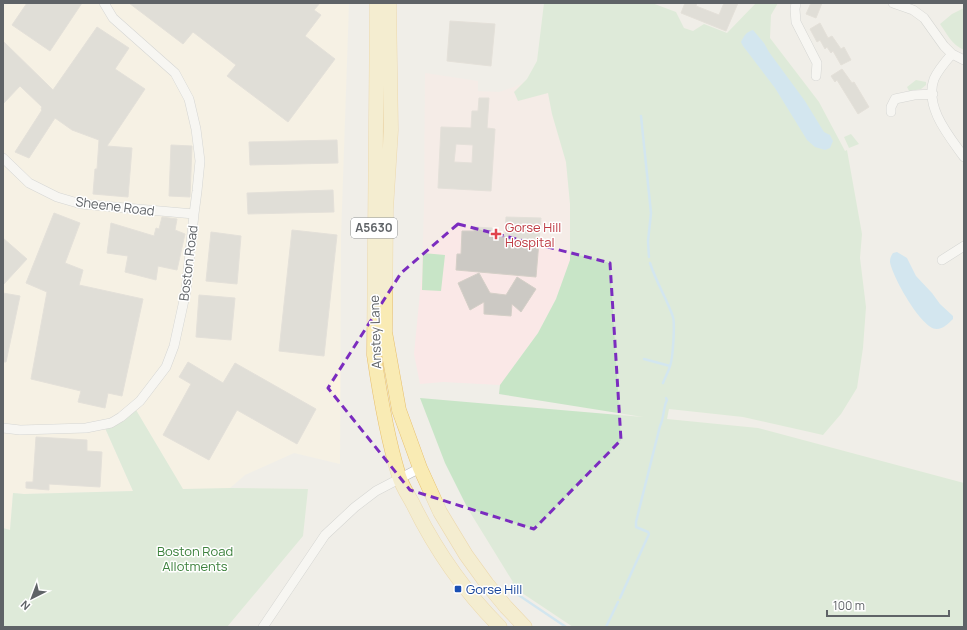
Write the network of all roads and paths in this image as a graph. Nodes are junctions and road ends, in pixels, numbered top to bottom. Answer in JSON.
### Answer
{"nodes":[{"id":1,"x":104,"y":3,"type":"edge"},
{"id":2,"x":376,"y":3,"type":"edge"},
{"id":3,"x":389,"y":3,"type":"edge"},
{"id":4,"x":796,"y":3,"type":"edge"},
{"id":5,"x":893,"y":3,"type":"edge"},
{"id":6,"x":952,"y":54,"type":"junction"},
{"id":7,"x":964,"y":60,"type":"edge"},
{"id":8,"x":816,"y":76,"type":"dead end"},
{"id":9,"x":932,"y":94,"type":"junction"},
{"id":10,"x":891,"y":112,"type":"dead end"},
{"id":11,"x":3,"y":158,"type":"edge"},
{"id":12,"x":962,"y":159,"type":"edge"},
{"id":13,"x":194,"y":214,"type":"junction"},
{"id":14,"x":964,"y":246,"type":"edge"},
{"id":15,"x":942,"y":260,"type":"dead end"},
{"id":16,"x":3,"y":428,"type":"edge"},
{"id":17,"x":420,"y":468,"type":"junction"},
{"id":18,"x":400,"y":478,"type":"junction"},
{"id":19,"x":263,"y":627,"type":"edge"},
{"id":20,"x":500,"y":627,"type":"edge"},
{"id":21,"x":525,"y":627,"type":"edge"}],
"edges":[{"from":1,"to":13,"type":"street","name":"Boston Road"},
{"from":2,"to":18,"type":"main road","name":"Anstey Lane","number":"A5630"},
{"from":3,"to":17,"type":"main road","name":"Anstey Lane","number":"A5630"},
{"from":4,"to":8,"type":"street"},
{"from":5,"to":6,"type":"street"},
{"from":6,"to":7,"type":"street"},
{"from":6,"to":9,"type":"street"},
{"from":9,"to":10,"type":"street"},
{"from":9,"to":12,"type":"street"},
{"from":11,"to":13,"type":"street","name":"Sheene Road"},
{"from":13,"to":16,"type":"street","name":"Boston Road"},
{"from":14,"to":15,"type":"street"},
{"from":17,"to":18,"type":"street"},
{"from":17,"to":21,"type":"main road","name":"Anstey Lane","number":"A5630"},
{"from":18,"to":19,"type":"street"},
{"from":18,"to":20,"type":"main road","name":"Anstey Lane","number":"A5630"}]}
